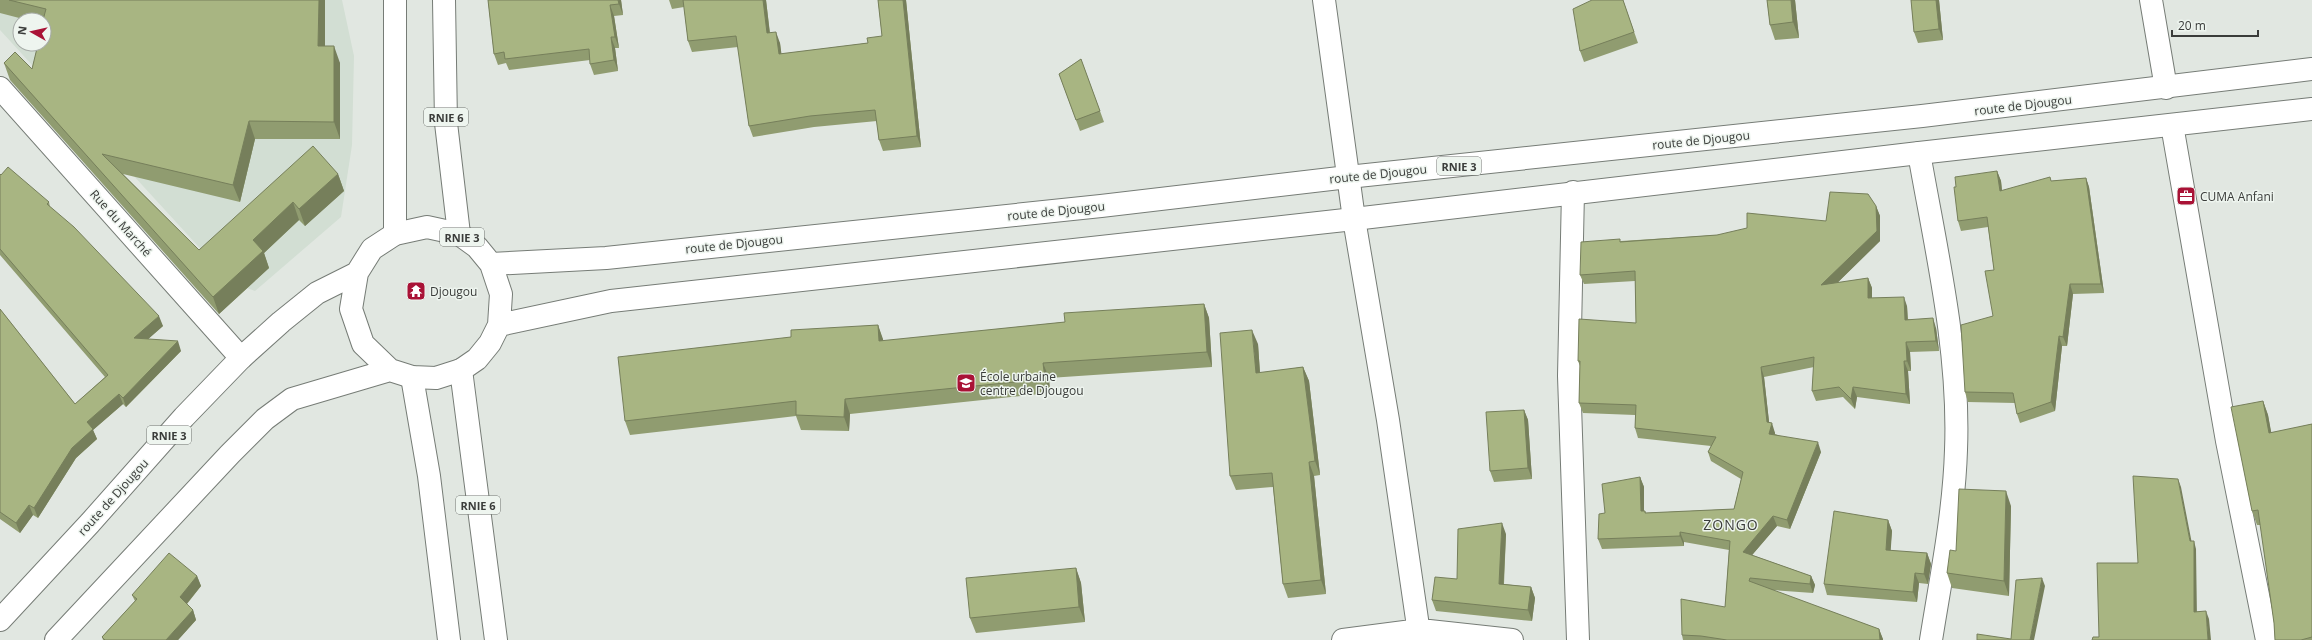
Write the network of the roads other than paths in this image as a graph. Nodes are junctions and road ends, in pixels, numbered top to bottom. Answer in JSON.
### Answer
{"nodes":[{"id":1,"x":395,"y":0,"type":"edge"},
{"id":2,"x":444,"y":0,"type":"edge"},
{"id":3,"x":1324,"y":0,"type":"edge"},
{"id":4,"x":2151,"y":0,"type":"edge"},
{"id":5,"x":2312,"y":69,"type":"edge"},
{"id":6,"x":0,"y":88,"type":"edge"},
{"id":7,"x":2166,"y":88,"type":"junction"},
{"id":8,"x":2312,"y":110,"type":"edge"},
{"id":9,"x":2172,"y":125,"type":"junction"},
{"id":10,"x":1919,"y":153,"type":"junction"},
{"id":11,"x":1348,"y":177,"type":"junction"},
{"id":12,"x":1573,"y":192,"type":"junction"},
{"id":13,"x":1354,"y":219,"type":"junction"},
{"id":14,"x":395,"y":234,"type":"junction"},
{"id":15,"x":459,"y":234,"type":"junction"},
{"id":16,"x":491,"y":264,"type":"junction"},
{"id":17,"x":357,"y":273,"type":"junction"},
{"id":18,"x":499,"y":325,"type":"junction"},
{"id":19,"x":241,"y":358,"type":"junction"},
{"id":20,"x":390,"y":370,"type":"junction"},
{"id":21,"x":461,"y":370,"type":"junction"},
{"id":22,"x":412,"y":378,"type":"junction"},
{"id":23,"x":0,"y":620,"type":"edge"},
{"id":24,"x":1420,"y":635,"type":"edge"},
{"id":25,"x":56,"y":640,"type":"edge"},
{"id":26,"x":449,"y":640,"type":"edge"},
{"id":27,"x":496,"y":640,"type":"edge"},
{"id":28,"x":1343,"y":640,"type":"edge"},
{"id":29,"x":1512,"y":640,"type":"edge"},
{"id":30,"x":1578,"y":640,"type":"edge"},
{"id":31,"x":1931,"y":640,"type":"edge"},
{"id":32,"x":2266,"y":640,"type":"edge"}],
"edges":[{"from":1,"to":14,"type":"main road"},
{"from":2,"to":15,"type":"main road","number":"RNIE 6"},
{"from":3,"to":11,"type":"main road"},
{"from":4,"to":7,"type":"main road"},
{"from":5,"to":7,"type":"main road","name":"route de Djougou","number":"RNIE 3"},
{"from":6,"to":19,"type":"main road","name":"Rue du Marché"},
{"from":7,"to":11,"type":"main road","name":"route de Djougou","number":"RNIE 3"},
{"from":8,"to":9,"type":"main road"},
{"from":9,"to":10,"type":"main road"},
{"from":9,"to":32,"type":"main road"},
{"from":10,"to":12,"type":"main road"},
{"from":10,"to":31,"type":"main road"},
{"from":11,"to":13,"type":"main road"},
{"from":11,"to":16,"type":"main road","name":"route de Djougou","number":"RNIE 3"},
{"from":12,"to":13,"type":"main road"},
{"from":12,"to":30,"type":"main road"},
{"from":13,"to":18,"type":"main road"},
{"from":13,"to":24,"type":"main road"},
{"from":14,"to":15,"type":"main road","number":"RNIE 3"},
{"from":14,"to":17,"type":"main road","number":"RNIE 3"},
{"from":15,"to":16,"type":"main road","number":"RNIE 3"},
{"from":16,"to":18,"type":"main road","number":"RNIE 3"},
{"from":17,"to":19,"type":"main road","name":"route de Djougou","number":"RNIE 3"},
{"from":17,"to":20,"type":"main road","number":"RNIE 3"},
{"from":18,"to":21,"type":"main road","number":"RNIE 3"},
{"from":19,"to":23,"type":"main road","name":"route de Djougou","number":"RNIE 3"},
{"from":20,"to":22,"type":"main road","number":"RNIE 3"},
{"from":20,"to":25,"type":"main road"},
{"from":21,"to":22,"type":"main road","number":"RNIE 3"},
{"from":21,"to":27,"type":"main road","number":"RNIE 6"},
{"from":22,"to":26,"type":"main road"},
{"from":24,"to":28,"type":"main road"},
{"from":24,"to":29,"type":"main road"}]}
